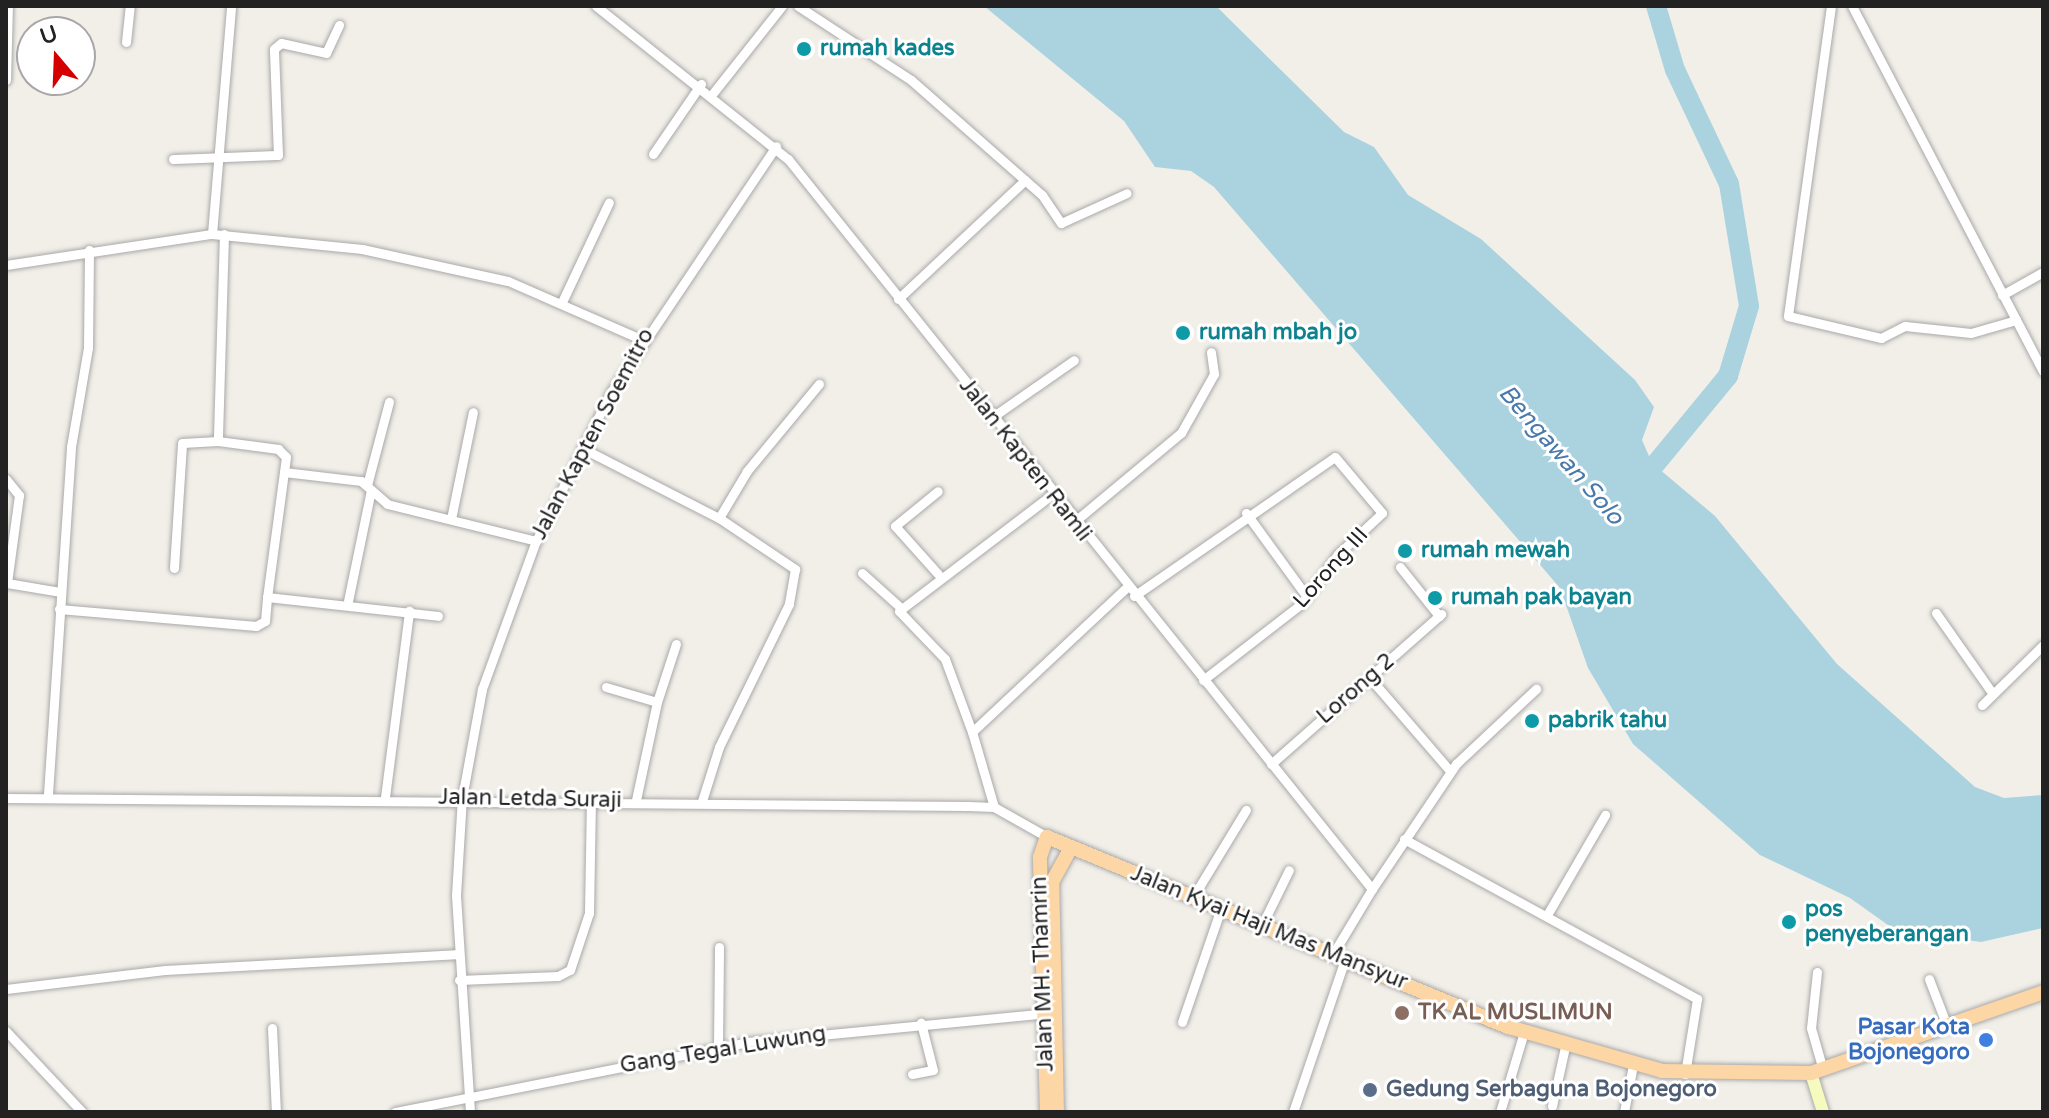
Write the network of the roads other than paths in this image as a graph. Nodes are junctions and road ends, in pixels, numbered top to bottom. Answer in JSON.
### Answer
{"nodes":[{"id":1,"x":8,"y":6,"type":"edge"},
{"id":2,"x":130,"y":6,"type":"edge"},
{"id":3,"x":231,"y":6,"type":"edge"},
{"id":4,"x":596,"y":6,"type":"edge"},
{"id":5,"x":782,"y":6,"type":"edge"},
{"id":6,"x":798,"y":6,"type":"edge"},
{"id":7,"x":1831,"y":6,"type":"edge"},
{"id":8,"x":1852,"y":6,"type":"edge"},
{"id":9,"x":339,"y":25,"type":"dead end"},
{"id":10,"x":126,"y":42,"type":"dead end"},
{"id":11,"x":6,"y":80,"type":"edge"},
{"id":12,"x":701,"y":84,"type":"junction"},
{"id":13,"x":713,"y":93,"type":"junction"},
{"id":14,"x":776,"y":146,"type":"junction"},
{"id":15,"x":653,"y":154,"type":"dead end"},
{"id":16,"x":215,"y":155,"type":"junction"},
{"id":17,"x":173,"y":159,"type":"dead end"},
{"id":18,"x":1025,"y":180,"type":"junction"},
{"id":19,"x":1127,"y":193,"type":"dead end"},
{"id":20,"x":609,"y":202,"type":"dead end"},
{"id":21,"x":212,"y":234,"type":"junction"},
{"id":22,"x":224,"y":234,"type":"junction"},
{"id":23,"x":89,"y":250,"type":"junction"},
{"id":24,"x":6,"y":265,"type":"edge"},
{"id":25,"x":2043,"y":272,"type":"edge"},
{"id":26,"x":2002,"y":295,"type":"junction"},
{"id":27,"x":898,"y":299,"type":"junction"},
{"id":28,"x":562,"y":302,"type":"junction"},
{"id":29,"x":2016,"y":320,"type":"junction"},
{"id":30,"x":641,"y":339,"type":"junction"},
{"id":31,"x":1211,"y":352,"type":"dead end"},
{"id":32,"x":1074,"y":360,"type":"dead end"},
{"id":33,"x":2043,"y":371,"type":"edge"},
{"id":34,"x":819,"y":384,"type":"dead end"},
{"id":35,"x":389,"y":402,"type":"dead end"},
{"id":36,"x":473,"y":412,"type":"dead end"},
{"id":37,"x":991,"y":418,"type":"junction"},
{"id":38,"x":218,"y":441,"type":"junction"},
{"id":39,"x":582,"y":448,"type":"junction"},
{"id":40,"x":284,"y":472,"type":"junction"},
{"id":41,"x":6,"y":479,"type":"edge"},
{"id":42,"x":369,"y":488,"type":"junction"},
{"id":43,"x":938,"y":491,"type":"dead end"},
{"id":44,"x":1051,"y":495,"type":"junction"},
{"id":45,"x":1246,"y":513,"type":"junction"},
{"id":46,"x":719,"y":518,"type":"junction"},
{"id":47,"x":451,"y":519,"type":"junction"},
{"id":48,"x":1074,"y":522,"type":"junction"},
{"id":49,"x":536,"y":541,"type":"junction"},
{"id":50,"x":1400,"y":567,"type":"dead end"},
{"id":51,"x":174,"y":568,"type":"dead end"},
{"id":52,"x":862,"y":573,"type":"dead end"},
{"id":53,"x":938,"y":574,"type":"junction"},
{"id":54,"x":1127,"y":587,"type":"junction"},
{"id":55,"x":61,"y":592,"type":"junction"},
{"id":56,"x":1134,"y":596,"type":"junction"},
{"id":57,"x":267,"y":597,"type":"junction"},
{"id":58,"x":1307,"y":597,"type":"junction"},
{"id":59,"x":348,"y":601,"type":"junction"},
{"id":60,"x":901,"y":608,"type":"junction"},
{"id":61,"x":59,"y":609,"type":"junction"},
{"id":62,"x":409,"y":611,"type":"junction"},
{"id":63,"x":1936,"y":613,"type":"dead end"},
{"id":64,"x":438,"y":616,"type":"dead end"},
{"id":65,"x":676,"y":644,"type":"dead end"},
{"id":66,"x":2043,"y":645,"type":"edge"},
{"id":67,"x":1369,"y":677,"type":"junction"},
{"id":68,"x":1203,"y":680,"type":"junction"},
{"id":69,"x":606,"y":687,"type":"dead end"},
{"id":70,"x":1536,"y":689,"type":"dead end"},
{"id":71,"x":1993,"y":694,"type":"junction"},
{"id":72,"x":657,"y":702,"type":"junction"},
{"id":73,"x":1982,"y":705,"type":"dead end"},
{"id":74,"x":972,"y":732,"type":"junction"},
{"id":75,"x":1271,"y":764,"type":"junction"},
{"id":76,"x":1450,"y":771,"type":"junction"},
{"id":77,"x":48,"y":794,"type":"junction"},
{"id":78,"x":385,"y":797,"type":"junction"},
{"id":79,"x":6,"y":798,"type":"edge"},
{"id":80,"x":462,"y":798,"type":"junction"},
{"id":81,"x":591,"y":799,"type":"junction"},
{"id":82,"x":636,"y":800,"type":"junction"},
{"id":83,"x":702,"y":801,"type":"junction"},
{"id":84,"x":989,"y":807,"type":"junction"},
{"id":85,"x":1246,"y":810,"type":"dead end"},
{"id":86,"x":1605,"y":815,"type":"dead end"},
{"id":87,"x":1045,"y":835,"type":"junction"},
{"id":88,"x":1404,"y":839,"type":"junction"},
{"id":89,"x":1071,"y":848,"type":"junction"},
{"id":90,"x":1058,"y":866,"type":"junction"},
{"id":91,"x":1040,"y":868,"type":"junction"},
{"id":92,"x":1289,"y":870,"type":"dead end"},
{"id":93,"x":1372,"y":889,"type":"junction"},
{"id":94,"x":1193,"y":897,"type":"junction"},
{"id":95,"x":1221,"y":908,"type":"junction"},
{"id":96,"x":1547,"y":915,"type":"junction"},
{"id":97,"x":1262,"y":925,"type":"junction"},
{"id":98,"x":719,"y":947,"type":"dead end"},
{"id":99,"x":456,"y":954,"type":"junction"},
{"id":100,"x":1339,"y":957,"type":"junction"},
{"id":101,"x":1817,"y":972,"type":"dead end"},
{"id":102,"x":1929,"y":979,"type":"dead end"},
{"id":103,"x":459,"y":980,"type":"junction"},
{"id":104,"x":6,"y":989,"type":"edge"},
{"id":105,"x":2043,"y":992,"type":"edge"},
{"id":106,"x":1049,"y":1012,"type":"junction"},
{"id":107,"x":1182,"y":1022,"type":"dead end"},
{"id":108,"x":921,"y":1023,"type":"junction"},
{"id":109,"x":1947,"y":1026,"type":"junction"},
{"id":110,"x":272,"y":1028,"type":"dead end"},
{"id":111,"x":6,"y":1031,"type":"edge"},
{"id":112,"x":1524,"y":1032,"type":"junction"},
{"id":113,"x":718,"y":1046,"type":"junction"},
{"id":114,"x":1565,"y":1047,"type":"junction"},
{"id":115,"x":1633,"y":1065,"type":"junction"},
{"id":116,"x":1817,"y":1072,"type":"junction"},
{"id":117,"x":912,"y":1074,"type":"dead end"},
{"id":118,"x":1685,"y":1074,"type":"junction"},
{"id":119,"x":468,"y":1101,"type":"junction"},
{"id":120,"x":1552,"y":1106,"type":"dead end"},
{"id":121,"x":82,"y":1112,"type":"edge"},
{"id":122,"x":276,"y":1112,"type":"edge"},
{"id":123,"x":395,"y":1112,"type":"edge"},
{"id":124,"x":470,"y":1112,"type":"edge"},
{"id":125,"x":1047,"y":1112,"type":"edge"},
{"id":126,"x":1057,"y":1112,"type":"edge"},
{"id":127,"x":1293,"y":1112,"type":"edge"},
{"id":128,"x":1500,"y":1112,"type":"edge"},
{"id":129,"x":1624,"y":1112,"type":"edge"},
{"id":130,"x":1823,"y":1112,"type":"edge"}],
"edges":[{"from":1,"to":11,"type":"street"},
{"from":2,"to":10,"type":"street"},
{"from":3,"to":16,"type":"street"},
{"from":4,"to":12,"type":"street","name":"Jalan Kapten Ramli"},
{"from":5,"to":13,"type":"street"},
{"from":6,"to":18,"type":"street"},
{"from":7,"to":29,"type":"street"},
{"from":8,"to":26,"type":"street"},
{"from":9,"to":16,"type":"street"},
{"from":12,"to":13,"type":"street","name":"Jalan Kapten Ramli"},
{"from":12,"to":15,"type":"street"},
{"from":13,"to":14,"type":"street","name":"Jalan Kapten Ramli"},
{"from":14,"to":27,"type":"street","name":"Jalan Kapten Ramli"},
{"from":14,"to":30,"type":"street","name":"Jalan Kapten Soemitro"},
{"from":16,"to":17,"type":"street"},
{"from":16,"to":21,"type":"street"},
{"from":18,"to":19,"type":"street"},
{"from":18,"to":27,"type":"street"},
{"from":20,"to":28,"type":"street"},
{"from":21,"to":22,"type":"street"},
{"from":21,"to":23,"type":"street"},
{"from":22,"to":28,"type":"street"},
{"from":22,"to":38,"type":"street"},
{"from":23,"to":24,"type":"street"},
{"from":23,"to":55,"type":"street"},
{"from":25,"to":26,"type":"street"},
{"from":26,"to":29,"type":"street"},
{"from":27,"to":37,"type":"street","name":"Jalan Kapten Ramli"},
{"from":28,"to":30,"type":"street"},
{"from":29,"to":33,"type":"street"},
{"from":30,"to":39,"type":"street","name":"Jalan Kapten Soemitro"},
{"from":31,"to":48,"type":"street"},
{"from":32,"to":37,"type":"street"},
{"from":34,"to":46,"type":"street"},
{"from":35,"to":42,"type":"street"},
{"from":36,"to":47,"type":"street"},
{"from":37,"to":44,"type":"street","name":"Jalan Kapten Ramli"},
{"from":38,"to":40,"type":"street"},
{"from":38,"to":51,"type":"street"},
{"from":39,"to":46,"type":"street"},
{"from":39,"to":49,"type":"street","name":"Jalan Kapten Soemitro"},
{"from":40,"to":42,"type":"street"},
{"from":40,"to":57,"type":"street"},
{"from":41,"to":55,"type":"street"},
{"from":42,"to":47,"type":"street"},
{"from":42,"to":59,"type":"street"},
{"from":43,"to":53,"type":"street"},
{"from":44,"to":48,"type":"street","name":"Jalan Kapten Ramli"},
{"from":44,"to":53,"type":"street"},
{"from":45,"to":56,"type":"street"},
{"from":45,"to":58,"type":"street"},
{"from":45,"to":58,"type":"street","name":"Lorong III"},
{"from":46,"to":83,"type":"street"},
{"from":47,"to":49,"type":"street"},
{"from":48,"to":54,"type":"street","name":"Jalan Kapten Ramli"},
{"from":49,"to":80,"type":"street","name":"Jalan Kapten Soemitro"},
{"from":50,"to":67,"type":"street","name":"Lorong 2"},
{"from":52,"to":60,"type":"street"},
{"from":53,"to":60,"type":"street"},
{"from":54,"to":56,"type":"street","name":"Jalan Kapten Ramli"},
{"from":54,"to":74,"type":"street"},
{"from":55,"to":61,"type":"street"},
{"from":56,"to":68,"type":"street","name":"Jalan Kapten Ramli"},
{"from":57,"to":59,"type":"street"},
{"from":57,"to":61,"type":"street"},
{"from":58,"to":68,"type":"street","name":"Lorong III"},
{"from":59,"to":62,"type":"street"},
{"from":60,"to":74,"type":"street"},
{"from":61,"to":77,"type":"street"},
{"from":62,"to":64,"type":"street"},
{"from":62,"to":78,"type":"street"},
{"from":63,"to":71,"type":"street"},
{"from":65,"to":72,"type":"street"},
{"from":66,"to":71,"type":"street"},
{"from":67,"to":75,"type":"street","name":"Lorong 2"},
{"from":67,"to":76,"type":"street"},
{"from":68,"to":75,"type":"street","name":"Jalan Kapten Ramli"},
{"from":69,"to":72,"type":"street"},
{"from":70,"to":76,"type":"street"},
{"from":71,"to":73,"type":"street"},
{"from":72,"to":82,"type":"street"},
{"from":74,"to":84,"type":"street"},
{"from":75,"to":93,"type":"street","name":"Jalan Kapten Ramli"},
{"from":76,"to":88,"type":"street"},
{"from":77,"to":78,"type":"street","name":"Jalan Letda Suraji"},
{"from":77,"to":79,"type":"street","name":"Jalan Letda Suraji"},
{"from":78,"to":80,"type":"street","name":"Jalan Letda Suraji"},
{"from":80,"to":81,"type":"street","name":"Jalan Letda Suraji"},
{"from":80,"to":99,"type":"street","name":"Jalan Kapten Soemitro"},
{"from":81,"to":82,"type":"street","name":"Jalan Letda Suraji"},
{"from":81,"to":103,"type":"street"},
{"from":82,"to":83,"type":"street","name":"Jalan Letda Suraji"},
{"from":83,"to":84,"type":"street","name":"Jalan Letda Suraji"},
{"from":84,"to":87,"type":"street","name":"Jalan Letda Suraji"},
{"from":85,"to":94,"type":"street"},
{"from":86,"to":96,"type":"street"},
{"from":87,"to":89,"type":"main road","name":"Jalan Kyai Haji Mas Mansyur"},
{"from":87,"to":91,"type":"main road","name":"Jalan MH. Thamrin"},
{"from":88,"to":93,"type":"street"},
{"from":88,"to":96,"type":"street"},
{"from":89,"to":90,"type":"main road","name":"Jalan MH. Thamrin"},
{"from":89,"to":94,"type":"main road","name":"Jalan Kyai Haji Mas Mansyur"},
{"from":90,"to":91,"type":"main road"},
{"from":90,"to":106,"type":"main road","name":"Jalan MH. Thamrin"},
{"from":91,"to":106,"type":"main road","name":"Jalan MH. Thamrin"},
{"from":92,"to":97,"type":"street"},
{"from":93,"to":100,"type":"street"},
{"from":94,"to":95,"type":"main road","name":"Jalan Kyai Haji Mas Mansyur"},
{"from":95,"to":97,"type":"main road","name":"Jalan Kyai Haji Mas Mansyur"},
{"from":95,"to":107,"type":"street"},
{"from":96,"to":118,"type":"street"},
{"from":97,"to":100,"type":"main road","name":"Jalan Kyai Haji Mas Mansyur"},
{"from":98,"to":113,"type":"street"},
{"from":99,"to":103,"type":"street","name":"Jalan Kapten Soemitro"},
{"from":99,"to":104,"type":"street"},
{"from":100,"to":112,"type":"main road","name":"Jalan Kyai Haji Mas Mansyur"},
{"from":100,"to":127,"type":"street"},
{"from":101,"to":116,"type":"street"},
{"from":102,"to":109,"type":"street"},
{"from":103,"to":119,"type":"street","name":"Jalan Kapten Soemitro"},
{"from":105,"to":109,"type":"main road","name":"Jalan Kyai Haji Mas Mansyur"},
{"from":106,"to":108,"type":"street","name":"Gang Tegal Luwung"},
{"from":106,"to":125,"type":"main road","name":"Jalan MH. Thamrin"},
{"from":106,"to":126,"type":"main road","name":"Jalan MH. Thamrin"},
{"from":108,"to":113,"type":"street","name":"Gang Tegal Luwung"},
{"from":108,"to":117,"type":"street"},
{"from":109,"to":116,"type":"main road","name":"Jalan Kyai Haji Mas Mansyur"},
{"from":110,"to":122,"type":"street"},
{"from":111,"to":121,"type":"street"},
{"from":112,"to":114,"type":"main road","name":"Jalan Kyai Haji Mas Mansyur"},
{"from":112,"to":128,"type":"street"},
{"from":113,"to":119,"type":"street","name":"Gang Tegal Luwung"},
{"from":114,"to":115,"type":"main road","name":"Jalan Kyai Haji Mas Mansyur"},
{"from":114,"to":120,"type":"street"},
{"from":115,"to":118,"type":"main road","name":"Jalan Kyai Haji Mas Mansyur"},
{"from":115,"to":129,"type":"street"},
{"from":116,"to":118,"type":"main road","name":"Jalan Kyai Haji Mas Mansyur"},
{"from":116,"to":130,"type":"main road"},
{"from":119,"to":123,"type":"street","name":"Gang Tegal Luwung"},
{"from":119,"to":124,"type":"street","name":"Jalan Kapten Soemitro"}]}
